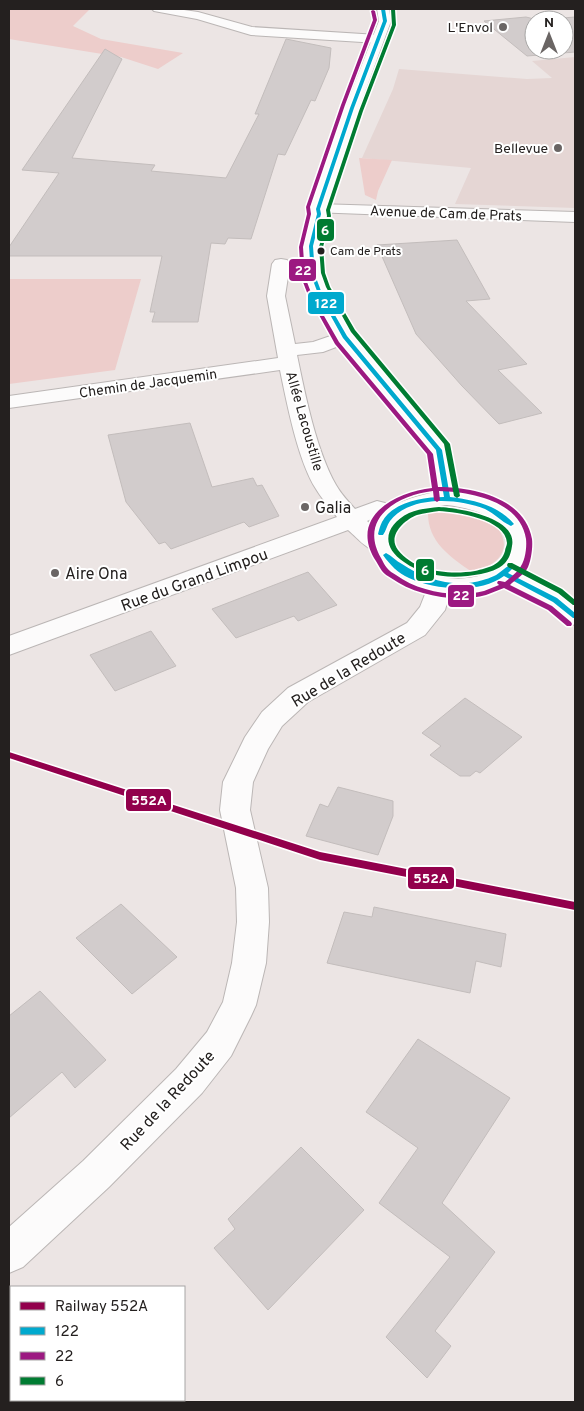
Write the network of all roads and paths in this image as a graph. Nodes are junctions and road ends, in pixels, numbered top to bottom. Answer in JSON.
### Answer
{"nodes":[{"id":1,"x":158,"y":9,"type":"edge"},
{"id":2,"x":384,"y":9,"type":"edge"},
{"id":3,"x":378,"y":39,"type":"junction"},
{"id":4,"x":318,"y":209,"type":"junction"},
{"id":5,"x":575,"y":217,"type":"edge"},
{"id":6,"x":281,"y":264,"type":"dead end"},
{"id":7,"x":345,"y":337,"type":"junction"},
{"id":8,"x":287,"y":357,"type":"junction"},
{"id":9,"x":9,"y":402,"type":"edge"},
{"id":10,"x":329,"y":491,"type":"junction"},
{"id":11,"x":447,"y":498,"type":"junction"},
{"id":12,"x":387,"y":510,"type":"junction"},
{"id":13,"x":351,"y":520,"type":"junction"},
{"id":14,"x":381,"y":546,"type":"junction"},
{"id":15,"x":504,"y":574,"type":"junction"},
{"id":16,"x":440,"y":585,"type":"junction"},
{"id":17,"x":575,"y":616,"type":"edge"},
{"id":18,"x":9,"y":646,"type":"edge"},
{"id":19,"x":9,"y":1252,"type":"edge"}],
"edges":[{"from":1,"to":3,"type":"street"},
{"from":2,"to":3,"type":"street"},
{"from":3,"to":4,"type":"street"},
{"from":4,"to":5,"type":"street","name":"Avenue de Cam de Prats"},
{"from":4,"to":7,"type":"street"},
{"from":6,"to":8,"type":"street","name":"Allée Lacoustille"},
{"from":7,"to":8,"type":"street","name":"Allée Lacoustille"},
{"from":7,"to":11,"type":"street"},
{"from":8,"to":9,"type":"street","name":"Chemin de Jacquemin"},
{"from":8,"to":10,"type":"street","name":"Allée Lacoustille"},
{"from":10,"to":12,"type":"street","name":"Allée Lacoustille"},
{"from":10,"to":13,"type":"street","name":"Allée Lacoustille"},
{"from":11,"to":12,"type":"street"},
{"from":11,"to":15,"type":"street"},
{"from":12,"to":13,"type":"street","name":"Rue du Grand Limpou"},
{"from":12,"to":14,"type":"street"},
{"from":13,"to":14,"type":"street","name":"Allée Lacoustille"},
{"from":13,"to":18,"type":"street","name":"Rue du Grand Limpou"},
{"from":14,"to":16,"type":"street"},
{"from":15,"to":16,"type":"street"},
{"from":15,"to":17,"type":"street"},
{"from":16,"to":19,"type":"street","name":"Rue de la Redoute"}]}
